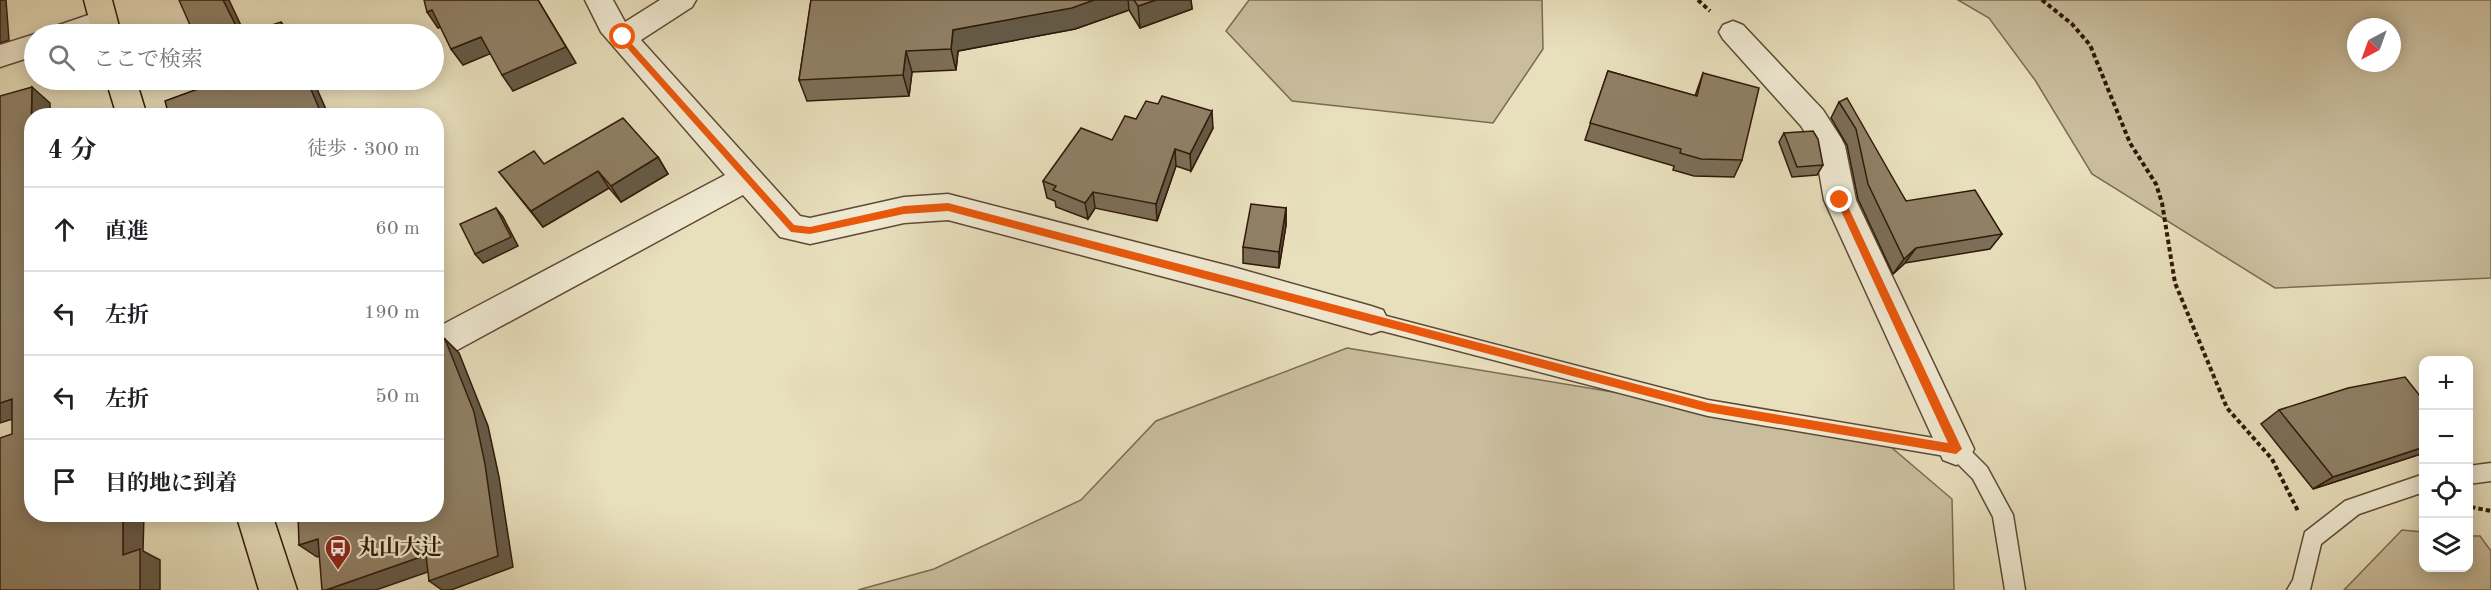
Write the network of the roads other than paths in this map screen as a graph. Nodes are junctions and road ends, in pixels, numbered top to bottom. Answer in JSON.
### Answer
{"nodes":[{"id":1,"x":599,"y":0,"type":"edge"},
{"id":2,"x":682,"y":0,"type":"edge"},
{"id":3,"x":103,"y":18,"type":"edge"},
{"id":4,"x":89,"y":24,"type":"edge"},
{"id":5,"x":1733,"y":32,"type":"dead end"},
{"id":6,"x":623,"y":37,"type":"junction"},
{"id":7,"x":24,"y":48,"type":"edge"},
{"id":8,"x":0,"y":56,"type":"edge"},
{"id":9,"x":124,"y":90,"type":"edge"},
{"id":10,"x":130,"y":108,"type":"edge"},
{"id":11,"x":746,"y":178,"type":"junction"},
{"id":12,"x":1371,"y":320,"type":"joint"},
{"id":13,"x":444,"y":341,"type":"edge"},
{"id":14,"x":1956,"y":449,"type":"junction"},
{"id":15,"x":2491,"y":472,"type":"edge"},
{"id":16,"x":2473,"y":474,"type":"edge"},
{"id":17,"x":2419,"y":484,"type":"edge"},
{"id":18,"x":257,"y":522,"type":"edge"},
{"id":19,"x":278,"y":590,"type":"edge"},
{"id":20,"x":2015,"y":590,"type":"edge"},
{"id":21,"x":2297,"y":590,"type":"edge"}],
"edges":[{"from":1,"to":6,"type":"street"},
{"from":2,"to":6,"type":"street"},
{"from":3,"to":4,"type":"street"},
{"from":5,"to":14,"type":"street"},
{"from":6,"to":11,"type":"street"},
{"from":7,"to":8,"type":"street"},
{"from":9,"to":10,"type":"main road"},
{"from":11,"to":12,"type":"street"},
{"from":11,"to":13,"type":"street"},
{"from":12,"to":14,"type":"lane"},
{"from":14,"to":20,"type":"lane"},
{"from":15,"to":16,"type":"lane"},
{"from":17,"to":21,"type":"lane"},
{"from":18,"to":19,"type":"main road"}]}
